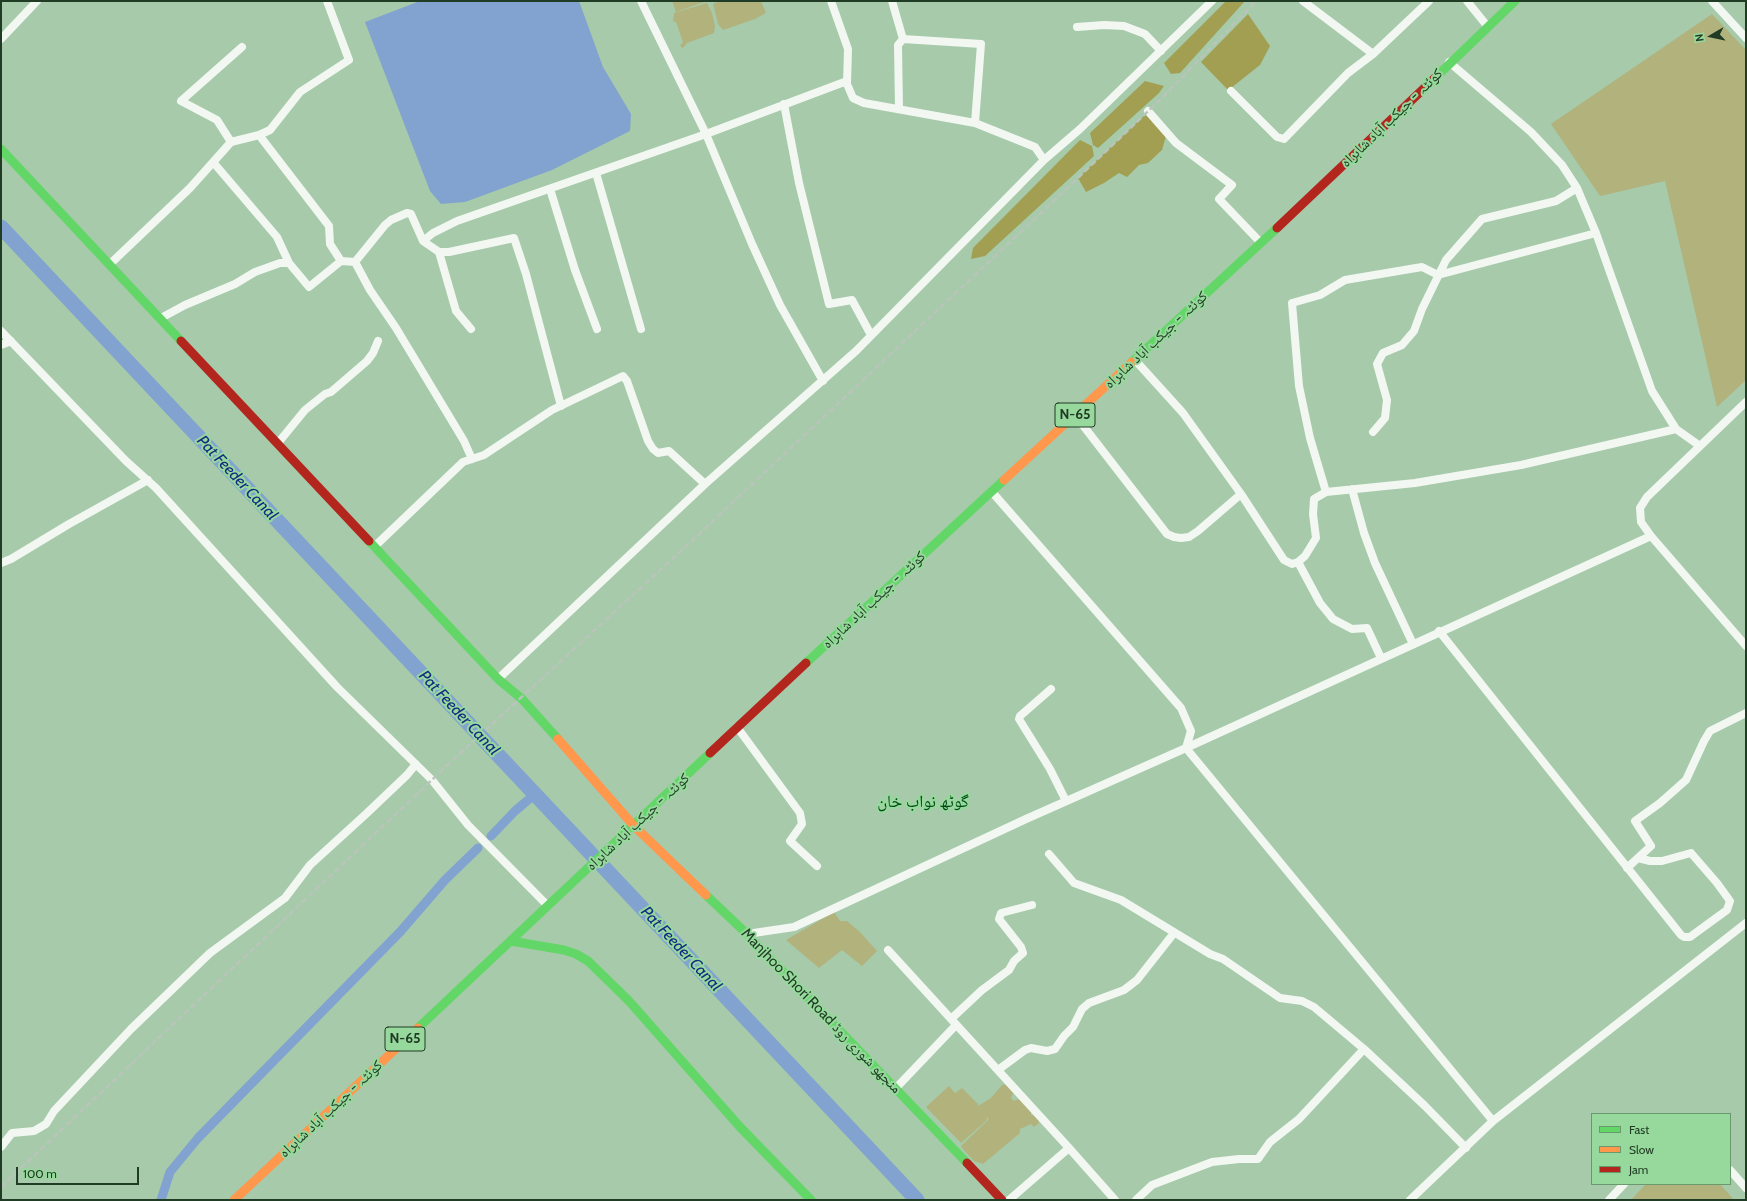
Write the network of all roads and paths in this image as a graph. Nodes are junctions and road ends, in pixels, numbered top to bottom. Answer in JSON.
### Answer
{"nodes":[{"id":1,"x":37,"y":1,"type":"edge"},
{"id":2,"x":327,"y":1,"type":"edge"},
{"id":3,"x":641,"y":1,"type":"edge"},
{"id":4,"x":831,"y":1,"type":"edge"},
{"id":5,"x":892,"y":1,"type":"edge"},
{"id":6,"x":1212,"y":1,"type":"edge"},
{"id":7,"x":1303,"y":1,"type":"edge"},
{"id":8,"x":1429,"y":1,"type":"edge"},
{"id":9,"x":1467,"y":1,"type":"edge"},
{"id":10,"x":1515,"y":1,"type":"edge"},
{"id":11,"x":1712,"y":1,"type":"edge"},
{"id":12,"x":1488,"y":27,"type":"junction"},
{"id":13,"x":1077,"y":28,"type":"dead end"},
{"id":14,"x":1746,"y":37,"type":"edge"},
{"id":15,"x":1,"y":39,"type":"edge"},
{"id":16,"x":903,"y":39,"type":"junction"},
{"id":17,"x":242,"y":47,"type":"dead end"},
{"id":18,"x":1161,"y":51,"type":"junction"},
{"id":19,"x":1373,"y":54,"type":"junction"},
{"id":20,"x":1450,"y":62,"type":"junction"},
{"id":21,"x":847,"y":81,"type":"junction"},
{"id":22,"x":1231,"y":91,"type":"dead end"},
{"id":23,"x":784,"y":104,"type":"junction"},
{"id":24,"x":899,"y":109,"type":"junction"},
{"id":25,"x":1148,"y":111,"type":"dead end"},
{"id":26,"x":975,"y":124,"type":"junction"},
{"id":27,"x":706,"y":134,"type":"junction"},
{"id":28,"x":259,"y":135,"type":"junction"},
{"id":29,"x":232,"y":142,"type":"junction"},
{"id":30,"x":1,"y":149,"type":"edge"},
{"id":31,"x":1044,"y":160,"type":"junction"},
{"id":32,"x":213,"y":162,"type":"junction"},
{"id":33,"x":596,"y":173,"type":"junction"},
{"id":34,"x":1577,"y":188,"type":"junction"},
{"id":35,"x":550,"y":189,"type":"junction"},
{"id":36,"x":1596,"y":233,"type":"junction"},
{"id":37,"x":423,"y":241,"type":"junction"},
{"id":38,"x":1261,"y":243,"type":"junction"},
{"id":39,"x":439,"y":252,"type":"junction"},
{"id":40,"x":341,"y":261,"type":"junction"},
{"id":41,"x":289,"y":262,"type":"junction"},
{"id":42,"x":355,"y":262,"type":"junction"},
{"id":43,"x":110,"y":264,"type":"junction"},
{"id":44,"x":1438,"y":275,"type":"junction"},
{"id":45,"x":161,"y":318,"type":"junction"},
{"id":46,"x":471,"y":329,"type":"dead end"},
{"id":47,"x":597,"y":329,"type":"dead end"},
{"id":48,"x":641,"y":329,"type":"dead end"},
{"id":49,"x":1,"y":331,"type":"edge"},
{"id":50,"x":871,"y":334,"type":"junction"},
{"id":51,"x":11,"y":341,"type":"junction"},
{"id":52,"x":378,"y":341,"type":"dead end"},
{"id":53,"x":1,"y":345,"type":"edge"},
{"id":54,"x":1135,"y":360,"type":"junction"},
{"id":55,"x":823,"y":381,"type":"junction"},
{"id":56,"x":1746,"y":402,"type":"edge"},
{"id":57,"x":561,"y":406,"type":"junction"},
{"id":58,"x":1075,"y":415,"type":"junction"},
{"id":59,"x":1676,"y":429,"type":"junction"},
{"id":60,"x":1373,"y":432,"type":"dead end"},
{"id":61,"x":278,"y":444,"type":"junction"},
{"id":62,"x":1700,"y":446,"type":"junction"},
{"id":63,"x":472,"y":459,"type":"junction"},
{"id":64,"x":148,"y":480,"type":"junction"},
{"id":65,"x":705,"y":484,"type":"junction"},
{"id":66,"x":1352,"y":489,"type":"junction"},
{"id":67,"x":992,"y":492,"type":"junction"},
{"id":68,"x":1326,"y":492,"type":"junction"},
{"id":69,"x":1241,"y":494,"type":"junction"},
{"id":70,"x":1651,"y":536,"type":"junction"},
{"id":71,"x":374,"y":547,"type":"junction"},
{"id":72,"x":1298,"y":562,"type":"junction"},
{"id":73,"x":1,"y":563,"type":"edge"},
{"id":74,"x":1439,"y":632,"type":"junction"},
{"id":75,"x":1413,"y":644,"type":"junction"},
{"id":76,"x":1746,"y":646,"type":"edge"},
{"id":77,"x":1381,"y":658,"type":"junction"},
{"id":78,"x":498,"y":679,"type":"junction"},
{"id":79,"x":1052,"y":689,"type":"dead end"},
{"id":80,"x":1746,"y":713,"type":"edge"},
{"id":81,"x":737,"y":727,"type":"junction"},
{"id":82,"x":1186,"y":748,"type":"junction"},
{"id":83,"x":416,"y":764,"type":"junction"},
{"id":84,"x":1066,"y":801,"type":"junction"},
{"id":85,"x":634,"y":826,"type":"junction"},
{"id":86,"x":1049,"y":854,"type":"dead end"},
{"id":87,"x":1638,"y":858,"type":"junction"},
{"id":88,"x":817,"y":866,"type":"dead end"},
{"id":89,"x":1628,"y":868,"type":"junction"},
{"id":90,"x":1032,"y":905,"type":"dead end"},
{"id":91,"x":548,"y":906,"type":"junction"},
{"id":92,"x":1746,"y":923,"type":"edge"},
{"id":93,"x":1174,"y":933,"type":"junction"},
{"id":94,"x":747,"y":934,"type":"junction"},
{"id":95,"x":511,"y":941,"type":"junction"},
{"id":96,"x":888,"y":950,"type":"dead end"},
{"id":97,"x":954,"y":1022,"type":"junction"},
{"id":98,"x":1364,"y":1049,"type":"junction"},
{"id":99,"x":998,"y":1070,"type":"junction"},
{"id":100,"x":896,"y":1088,"type":"junction"},
{"id":101,"x":1493,"y":1121,"type":"junction"},
{"id":102,"x":1,"y":1147,"type":"edge"},
{"id":103,"x":1069,"y":1148,"type":"junction"},
{"id":104,"x":1466,"y":1148,"type":"junction"},
{"id":105,"x":1731,"y":1171,"type":"edge"},
{"id":106,"x":1623,"y":1185,"type":"edge"},
{"id":107,"x":1746,"y":1188,"type":"edge"},
{"id":108,"x":234,"y":1200,"type":"edge"},
{"id":109,"x":811,"y":1200,"type":"edge"},
{"id":110,"x":1002,"y":1200,"type":"edge"},
{"id":111,"x":1009,"y":1200,"type":"edge"},
{"id":112,"x":1115,"y":1200,"type":"edge"},
{"id":113,"x":1136,"y":1200,"type":"edge"},
{"id":114,"x":1410,"y":1200,"type":"edge"},
{"id":115,"x":1610,"y":1200,"type":"edge"}],
"edges":[{"from":1,"to":15,"type":"street"},
{"from":2,"to":28,"type":"street"},
{"from":3,"to":27,"type":"street"},
{"from":4,"to":21,"type":"street"},
{"from":5,"to":16,"type":"street"},
{"from":6,"to":18,"type":"street"},
{"from":7,"to":19,"type":"street"},
{"from":8,"to":19,"type":"street"},
{"from":9,"to":12,"type":"street"},
{"from":10,"to":12,"type":"main road","name":"کوئٹہ - جیکب آباد شاہراہ","number":"N-65"},
{"from":11,"to":14,"type":"street"},
{"from":12,"to":20,"type":"main road","name":"کوئٹہ - جیکب آباد شاہراہ","number":"N-65"},
{"from":13,"to":18,"type":"street"},
{"from":16,"to":24,"type":"street"},
{"from":16,"to":26,"type":"street"},
{"from":17,"to":29,"type":"street"},
{"from":18,"to":31,"type":"street"},
{"from":19,"to":22,"type":"street"},
{"from":20,"to":34,"type":"street"},
{"from":20,"to":38,"type":"main road","name":"کوئٹہ - جیکب آباد شاہراہ","number":"N-65"},
{"from":21,"to":23,"type":"street"},
{"from":21,"to":24,"type":"street"},
{"from":23,"to":27,"type":"street"},
{"from":23,"to":50,"type":"street"},
{"from":24,"to":26,"type":"street"},
{"from":25,"to":38,"type":"street"},
{"from":26,"to":31,"type":"street"},
{"from":27,"to":33,"type":"street"},
{"from":27,"to":55,"type":"street"},
{"from":28,"to":29,"type":"street"},
{"from":28,"to":40,"type":"street"},
{"from":29,"to":32,"type":"street"},
{"from":30,"to":43,"type":"main road","name":"Manjhoo Shori Road منجھو شوری روڈ"},
{"from":31,"to":50,"type":"street"},
{"from":32,"to":41,"type":"street"},
{"from":32,"to":43,"type":"street"},
{"from":33,"to":35,"type":"street"},
{"from":33,"to":48,"type":"street"},
{"from":34,"to":36,"type":"street"},
{"from":34,"to":44,"type":"street"},
{"from":35,"to":37,"type":"street"},
{"from":35,"to":47,"type":"street"},
{"from":36,"to":44,"type":"street"},
{"from":36,"to":59,"type":"street"},
{"from":37,"to":39,"type":"street"},
{"from":37,"to":42,"type":"street"},
{"from":38,"to":54,"type":"main road","name":"کوئٹہ - جیکب آباد شاہراہ","number":"N-65"},
{"from":39,"to":46,"type":"street"},
{"from":39,"to":57,"type":"street"},
{"from":40,"to":41,"type":"street"},
{"from":40,"to":42,"type":"street"},
{"from":41,"to":45,"type":"street"},
{"from":42,"to":63,"type":"street"},
{"from":43,"to":45,"type":"main road","name":"Manjhoo Shori Road منجھو شوری روڈ"},
{"from":44,"to":60,"type":"street"},
{"from":44,"to":68,"type":"street"},
{"from":45,"to":61,"type":"main road","name":"Manjhoo Shori Road منجھو شوری روڈ"},
{"from":49,"to":51,"type":"street"},
{"from":50,"to":55,"type":"street"},
{"from":51,"to":53,"type":"street"},
{"from":51,"to":64,"type":"street"},
{"from":52,"to":61,"type":"street"},
{"from":54,"to":58,"type":"main road","name":"کوئٹہ - جیکب آباد شاہراہ","number":"N-65"},
{"from":54,"to":69,"type":"street"},
{"from":55,"to":65,"type":"street"},
{"from":56,"to":62,"type":"street"},
{"from":57,"to":63,"type":"street"},
{"from":57,"to":65,"type":"street"},
{"from":58,"to":67,"type":"main road","name":"کوئٹہ - جیکب آباد شاہراہ","number":"N-65"},
{"from":58,"to":69,"type":"street"},
{"from":59,"to":62,"type":"street"},
{"from":59,"to":66,"type":"street"},
{"from":61,"to":71,"type":"main road","name":"Manjhoo Shori Road منجھو شوری روڈ"},
{"from":62,"to":70,"type":"street"},
{"from":63,"to":71,"type":"street"},
{"from":64,"to":73,"type":"street"},
{"from":64,"to":83,"type":"street"},
{"from":65,"to":78,"type":"street"},
{"from":66,"to":68,"type":"street"},
{"from":66,"to":75,"type":"street"},
{"from":67,"to":81,"type":"main road","name":"کوئٹہ - جیکب آباد شاہراہ","number":"N-65"},
{"from":67,"to":82,"type":"street"},
{"from":68,"to":72,"type":"street"},
{"from":69,"to":72,"type":"street"},
{"from":70,"to":74,"type":"street"},
{"from":70,"to":76,"type":"street"},
{"from":71,"to":78,"type":"main road","name":"Manjhoo Shori Road منجھو شوری روڈ"},
{"from":72,"to":77,"type":"street"},
{"from":74,"to":75,"type":"street"},
{"from":74,"to":89,"type":"street"},
{"from":75,"to":77,"type":"street"},
{"from":77,"to":82,"type":"street"},
{"from":78,"to":85,"type":"main road","name":"Manjhoo Shori Road منجھو شوری روڈ"},
{"from":79,"to":84,"type":"street"},
{"from":80,"to":87,"type":"street"},
{"from":81,"to":85,"type":"main road","name":"کوئٹہ - جیکب آباد شاہراہ","number":"N-65"},
{"from":81,"to":88,"type":"street"},
{"from":82,"to":84,"type":"street"},
{"from":82,"to":101,"type":"street"},
{"from":83,"to":91,"type":"street"},
{"from":83,"to":102,"type":"street"},
{"from":84,"to":94,"type":"street"},
{"from":85,"to":91,"type":"main road","name":"کوئٹہ - جیکب آباد شاہراہ","number":"N-65"},
{"from":85,"to":94,"type":"main road","name":"Manjhoo Shori Road منجھو شوری روڈ"},
{"from":86,"to":93,"type":"street"},
{"from":87,"to":89,"type":"street"},
{"from":87,"to":89,"type":"street"},
{"from":90,"to":97,"type":"street"},
{"from":91,"to":95,"type":"main road","name":"کوئٹہ - جیکب آباد شاہراہ","number":"N-65"},
{"from":92,"to":101,"type":"street"},
{"from":93,"to":98,"type":"street"},
{"from":93,"to":99,"type":"street"},
{"from":94,"to":100,"type":"main road","name":"Manjhoo Shori Road منجھو شوری روڈ"},
{"from":95,"to":108,"type":"main road","name":"کوئٹہ - جیکب آباد شاہراہ","number":"N-65"},
{"from":95,"to":109,"type":"main road"},
{"from":96,"to":97,"type":"street"},
{"from":97,"to":99,"type":"street"},
{"from":97,"to":100,"type":"street"},
{"from":98,"to":104,"type":"street"},
{"from":98,"to":113,"type":"street"},
{"from":99,"to":103,"type":"street"},
{"from":100,"to":110,"type":"main road","name":"Manjhoo Shori Road منجھو شوری روڈ"},
{"from":101,"to":104,"type":"street"},
{"from":103,"to":111,"type":"street"},
{"from":103,"to":112,"type":"street"},
{"from":104,"to":114,"type":"street"},
{"from":105,"to":107,"type":"street"},
{"from":106,"to":115,"type":"street"}]}
